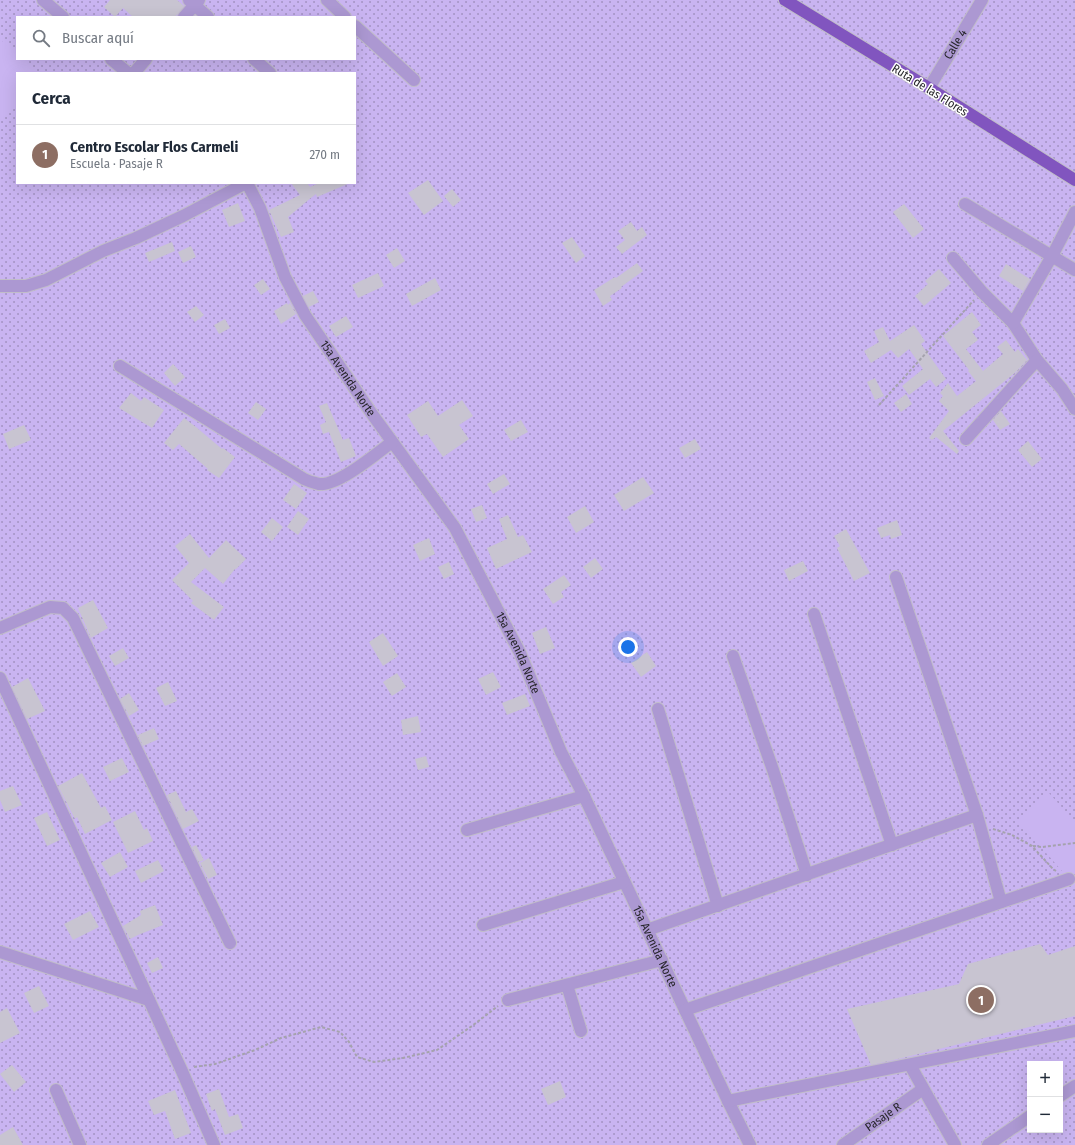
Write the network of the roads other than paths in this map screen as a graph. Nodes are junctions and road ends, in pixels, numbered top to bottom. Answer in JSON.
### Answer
{"nodes":[{"id":1,"x":43,"y":0,"type":"edge"},
{"id":2,"x":327,"y":0,"type":"edge"},
{"id":3,"x":785,"y":0,"type":"edge"},
{"id":4,"x":982,"y":0,"type":"edge"},
{"id":5,"x":194,"y":2,"type":"edge"},
{"id":6,"x":62,"y":16,"type":"edge"},
{"id":7,"x":185,"y":16,"type":"edge"},
{"id":8,"x":207,"y":16,"type":"edge"},
{"id":9,"x":344,"y":16,"type":"edge"},
{"id":10,"x":356,"y":27,"type":"edge"},
{"id":11,"x":112,"y":60,"type":"edge"},
{"id":12,"x":145,"y":60,"type":"edge"},
{"id":13,"x":255,"y":60,"type":"edge"},
{"id":14,"x":127,"y":72,"type":"edge"},
{"id":15,"x":135,"y":72,"type":"edge"},
{"id":16,"x":269,"y":72,"type":"edge"},
{"id":17,"x":414,"y":80,"type":"dead end"},
{"id":18,"x":929,"y":88,"type":"junction"},
{"id":19,"x":1075,"y":180,"type":"edge"},
{"id":20,"x":245,"y":184,"type":"edge"},
{"id":21,"x":248,"y":184,"type":"edge"},
{"id":22,"x":965,"y":204,"type":"dead end"},
{"id":23,"x":1075,"y":212,"type":"edge"},
{"id":24,"x":1052,"y":256,"type":"junction"},
{"id":25,"x":953,"y":258,"type":"dead end"},
{"id":26,"x":1075,"y":270,"type":"edge"},
{"id":27,"x":0,"y":286,"type":"edge"},
{"id":28,"x":1013,"y":323,"type":"junction"},
{"id":29,"x":1037,"y":360,"type":"junction"},
{"id":30,"x":120,"y":366,"type":"dead end"},
{"id":31,"x":1075,"y":409,"type":"edge"},
{"id":32,"x":966,"y":439,"type":"dead end"},
{"id":33,"x":392,"y":442,"type":"junction"},
{"id":34,"x":896,"y":577,"type":"dead end"},
{"id":35,"x":814,"y":614,"type":"dead end"},
{"id":36,"x":0,"y":628,"type":"edge"},
{"id":37,"x":733,"y":656,"type":"dead end"},
{"id":38,"x":0,"y":678,"type":"edge"},
{"id":39,"x":658,"y":709,"type":"dead end"},
{"id":40,"x":584,"y":796,"type":"junction"},
{"id":41,"x":978,"y":821,"type":"junction"},
{"id":42,"x":467,"y":830,"type":"dead end"},
{"id":43,"x":892,"y":845,"type":"junction"},
{"id":44,"x":807,"y":875,"type":"junction"},
{"id":45,"x":1069,"y":879,"type":"road end"},
{"id":46,"x":624,"y":882,"type":"junction"},
{"id":47,"x":1001,"y":902,"type":"junction"},
{"id":48,"x":718,"y":906,"type":"junction"},
{"id":49,"x":483,"y":925,"type":"dead end"},
{"id":50,"x":647,"y":930,"type":"junction"},
{"id":51,"x":230,"y":943,"type":"dead end"},
{"id":52,"x":0,"y":952,"type":"edge"},
{"id":53,"x":662,"y":960,"type":"junction"},
{"id":54,"x":566,"y":985,"type":"junction"},
{"id":55,"x":149,"y":1000,"type":"junction"},
{"id":56,"x":508,"y":1000,"type":"road end"},
{"id":57,"x":685,"y":1010,"type":"junction"},
{"id":58,"x":581,"y":1031,"type":"dead end"},
{"id":59,"x":1075,"y":1031,"type":"edge"},
{"id":60,"x":910,"y":1065,"type":"junction"},
{"id":61,"x":1075,"y":1086,"type":"edge"},
{"id":62,"x":923,"y":1089,"type":"junction"},
{"id":63,"x":56,"y":1090,"type":"dead end"},
{"id":64,"x":1063,"y":1094,"type":"edge"},
{"id":65,"x":728,"y":1101,"type":"junction"},
{"id":66,"x":1027,"y":1118,"type":"edge"},
{"id":67,"x":80,"y":1145,"type":"edge"},
{"id":68,"x":214,"y":1145,"type":"edge"},
{"id":69,"x":750,"y":1145,"type":"edge"},
{"id":70,"x":843,"y":1145,"type":"edge"},
{"id":71,"x":955,"y":1145,"type":"edge"},
{"id":72,"x":988,"y":1145,"type":"edge"}],
"edges":[{"from":1,"to":6,"type":"street"},
{"from":2,"to":9,"type":"street"},
{"from":3,"to":18,"type":"main road","name":"Ruta de las Flores"},
{"from":4,"to":18,"type":"street","name":"Calle 4"},
{"from":5,"to":7,"type":"street"},
{"from":5,"to":8,"type":"street"},
{"from":10,"to":17,"type":"street"},
{"from":11,"to":14,"type":"street"},
{"from":12,"to":15,"type":"street"},
{"from":13,"to":16,"type":"street"},
{"from":18,"to":19,"type":"main road","name":"Ruta de las Flores"},
{"from":20,"to":27,"type":"street"},
{"from":21,"to":33,"type":"street","name":"15a Avenida Norte"},
{"from":22,"to":24,"type":"street"},
{"from":23,"to":24,"type":"street"},
{"from":24,"to":26,"type":"street"},
{"from":24,"to":28,"type":"street"},
{"from":25,"to":28,"type":"street"},
{"from":28,"to":29,"type":"street"},
{"from":29,"to":31,"type":"street"},
{"from":29,"to":32,"type":"street"},
{"from":30,"to":33,"type":"street"},
{"from":33,"to":40,"type":"street","name":"15a Avenida Norte"},
{"from":34,"to":41,"type":"street"},
{"from":35,"to":43,"type":"street"},
{"from":36,"to":51,"type":"street"},
{"from":37,"to":44,"type":"street"},
{"from":38,"to":55,"type":"street"},
{"from":39,"to":48,"type":"street"},
{"from":40,"to":42,"type":"street"},
{"from":40,"to":46,"type":"street","name":"15a Avenida Norte"},
{"from":41,"to":43,"type":"street"},
{"from":41,"to":47,"type":"street"},
{"from":43,"to":44,"type":"street"},
{"from":44,"to":48,"type":"street"},
{"from":45,"to":47,"type":"street"},
{"from":46,"to":49,"type":"street"},
{"from":46,"to":50,"type":"street","name":"15a Avenida Norte"},
{"from":47,"to":57,"type":"street"},
{"from":48,"to":50,"type":"street"},
{"from":50,"to":53,"type":"street","name":"15a Avenida Norte"},
{"from":52,"to":55,"type":"street"},
{"from":53,"to":54,"type":"street"},
{"from":53,"to":57,"type":"street","name":"15a Avenida Norte"},
{"from":54,"to":56,"type":"street"},
{"from":54,"to":58,"type":"street"},
{"from":55,"to":68,"type":"street"},
{"from":57,"to":65,"type":"street","name":"15a Avenida Norte"},
{"from":59,"to":60,"type":"street"},
{"from":60,"to":62,"type":"street"},
{"from":60,"to":65,"type":"street"},
{"from":61,"to":64,"type":"street"},
{"from":62,"to":70,"type":"street","name":"Pasaje R"},
{"from":62,"to":71,"type":"street"},
{"from":63,"to":67,"type":"street"},
{"from":65,"to":69,"type":"street","name":"15a Avenida Norte"},
{"from":66,"to":72,"type":"street"}]}
